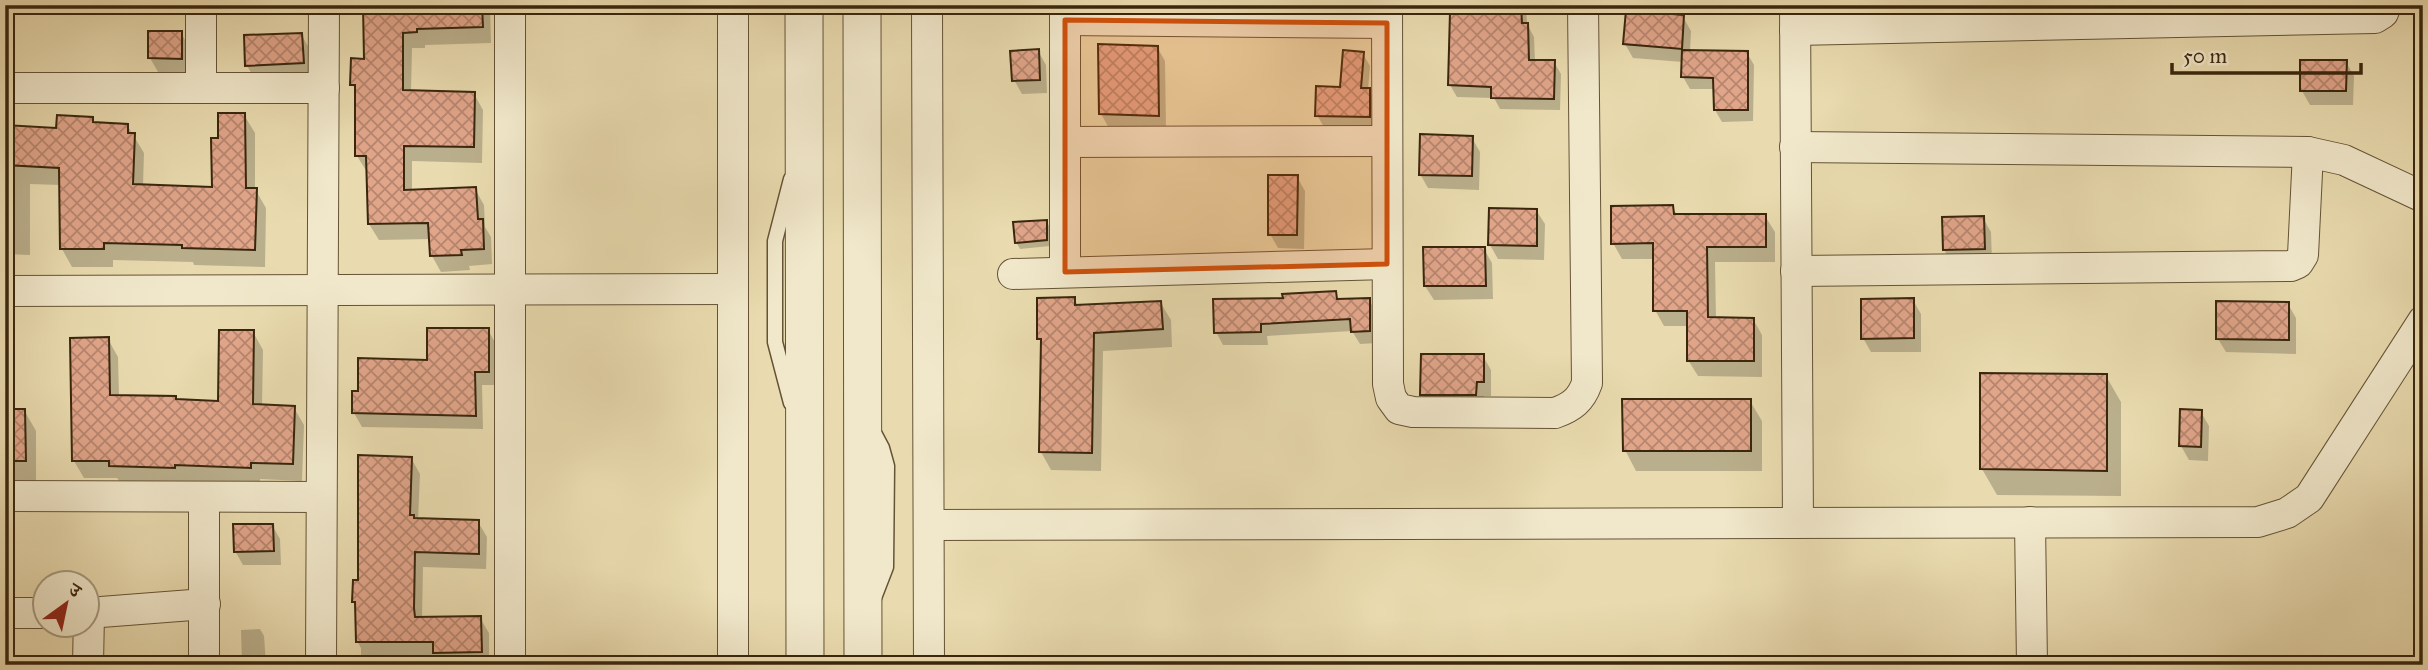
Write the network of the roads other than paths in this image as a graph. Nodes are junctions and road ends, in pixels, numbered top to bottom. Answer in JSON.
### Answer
{"nodes":[{"id":1,"x":201,"y":5,"type":"edge"},
{"id":2,"x":324,"y":5,"type":"edge"},
{"id":3,"x":510,"y":5,"type":"edge"},
{"id":4,"x":733,"y":5,"type":"edge"},
{"id":5,"x":804,"y":5,"type":"edge"},
{"id":6,"x":862,"y":5,"type":"edge"},
{"id":7,"x":927,"y":5,"type":"edge"},
{"id":8,"x":1583,"y":5,"type":"edge"},
{"id":9,"x":2386,"y":5,"type":"edge"},
{"id":10,"x":1065,"y":13,"type":"edge"},
{"id":11,"x":1387,"y":14,"type":"edge"},
{"id":12,"x":1795,"y":17,"type":"edge"},
{"id":13,"x":5,"y":88,"type":"edge"},
{"id":14,"x":201,"y":88,"type":"junction"},
{"id":15,"x":324,"y":88,"type":"junction"},
{"id":16,"x":1387,"y":141,"type":"junction"},
{"id":17,"x":1065,"y":142,"type":"junction"},
{"id":18,"x":1795,"y":147,"type":"junction"},
{"id":19,"x":2308,"y":152,"type":"junction"},
{"id":20,"x":2423,"y":197,"type":"edge"},
{"id":21,"x":1387,"y":264,"type":"junction"},
{"id":22,"x":1796,"y":271,"type":"junction"},
{"id":23,"x":1065,"y":272,"type":"junction"},
{"id":24,"x":1013,"y":274,"type":"dead end"},
{"id":25,"x":733,"y":289,"type":"junction"},
{"id":26,"x":5,"y":290,"type":"edge"},
{"id":27,"x":323,"y":290,"type":"junction"},
{"id":28,"x":511,"y":290,"type":"junction"},
{"id":29,"x":2423,"y":321,"type":"edge"},
{"id":30,"x":5,"y":496,"type":"edge"},
{"id":31,"x":204,"y":497,"type":"junction"},
{"id":32,"x":321,"y":497,"type":"junction"},
{"id":33,"x":2030,"y":522,"type":"junction"},
{"id":34,"x":1798,"y":523,"type":"junction"},
{"id":35,"x":929,"y":525,"type":"junction"},
{"id":36,"x":205,"y":604,"type":"junction"},
{"id":37,"x":102,"y":612,"type":"edge"},
{"id":38,"x":5,"y":613,"type":"edge"},
{"id":39,"x":32,"y":613,"type":"edge"},
{"id":40,"x":88,"y":638,"type":"edge"},
{"id":41,"x":88,"y":665,"type":"edge"},
{"id":42,"x":204,"y":665,"type":"edge"},
{"id":43,"x":320,"y":665,"type":"edge"},
{"id":44,"x":510,"y":665,"type":"edge"},
{"id":45,"x":733,"y":665,"type":"edge"},
{"id":46,"x":804,"y":665,"type":"edge"},
{"id":47,"x":863,"y":665,"type":"edge"},
{"id":48,"x":929,"y":665,"type":"edge"},
{"id":49,"x":2032,"y":665,"type":"edge"}],
"edges":[{"from":1,"to":14,"type":"street"},
{"from":2,"to":15,"type":"street"},
{"from":3,"to":28,"type":"street"},
{"from":4,"to":25,"type":"street"},
{"from":5,"to":46,"type":"street"},
{"from":6,"to":47,"type":"street"},
{"from":7,"to":35,"type":"street"},
{"from":8,"to":21,"type":"street"},
{"from":9,"to":12,"type":"street"},
{"from":10,"to":11,"type":"street"},
{"from":10,"to":17,"type":"street"},
{"from":11,"to":16,"type":"street"},
{"from":12,"to":18,"type":"street"},
{"from":13,"to":14,"type":"street"},
{"from":14,"to":15,"type":"street"},
{"from":15,"to":27,"type":"street"},
{"from":16,"to":17,"type":"street"},
{"from":16,"to":21,"type":"street"},
{"from":17,"to":23,"type":"street"},
{"from":18,"to":19,"type":"street"},
{"from":18,"to":22,"type":"street"},
{"from":19,"to":20,"type":"street"},
{"from":19,"to":22,"type":"street"},
{"from":21,"to":23,"type":"street"},
{"from":22,"to":34,"type":"street"},
{"from":23,"to":24,"type":"street"},
{"from":25,"to":28,"type":"street"},
{"from":25,"to":45,"type":"street"},
{"from":26,"to":27,"type":"street"},
{"from":27,"to":28,"type":"street"},
{"from":27,"to":32,"type":"street"},
{"from":28,"to":44,"type":"street"},
{"from":29,"to":33,"type":"street"},
{"from":30,"to":31,"type":"street"},
{"from":31,"to":32,"type":"street"},
{"from":31,"to":36,"type":"street"},
{"from":32,"to":43,"type":"street"},
{"from":33,"to":34,"type":"street"},
{"from":33,"to":49,"type":"street"},
{"from":34,"to":35,"type":"street"},
{"from":35,"to":48,"type":"street"},
{"from":36,"to":37,"type":"street"},
{"from":36,"to":42,"type":"street"},
{"from":38,"to":39,"type":"street"},
{"from":40,"to":41,"type":"street"}]}
